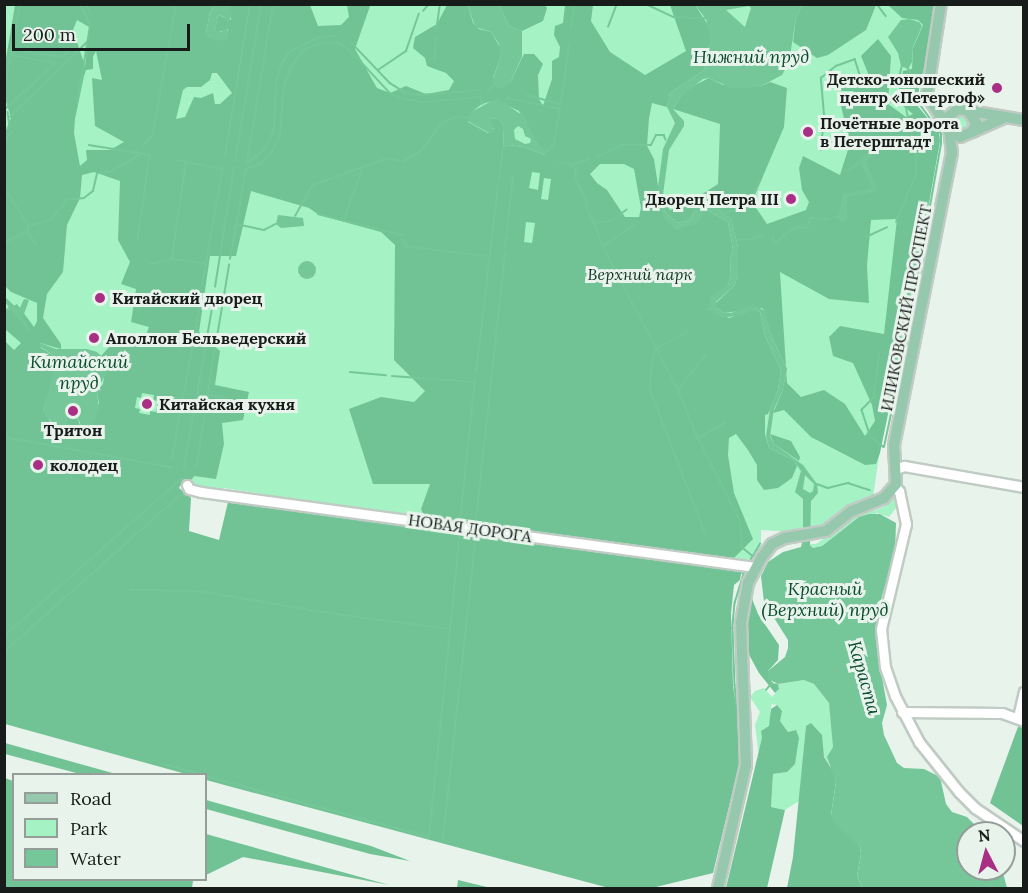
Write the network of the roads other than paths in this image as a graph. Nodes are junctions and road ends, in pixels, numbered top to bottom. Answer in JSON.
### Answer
{"nodes":[{"id":1,"x":941,"y":4,"type":"edge"},
{"id":2,"x":965,"y":110,"type":"junction"},
{"id":3,"x":1010,"y":117,"type":"junction"},
{"id":4,"x":1023,"y":120,"type":"edge"},
{"id":5,"x":948,"y":129,"type":"junction"},
{"id":6,"x":971,"y":133,"type":"junction"},
{"id":7,"x":952,"y":153,"type":"junction"},
{"id":8,"x":896,"y":469,"type":"junction"},
{"id":9,"x":187,"y":485,"type":"dead end"},
{"id":10,"x":895,"y":487,"type":"junction"},
{"id":11,"x":1023,"y":487,"type":"edge"},
{"id":12,"x":755,"y":567,"type":"junction"},
{"id":13,"x":1023,"y":692,"type":"edge"},
{"id":14,"x":902,"y":712,"type":"junction"},
{"id":15,"x":1021,"y":719,"type":"edge"},
{"id":16,"x":1023,"y":841,"type":"edge"},
{"id":17,"x":718,"y":888,"type":"edge"}],
"edges":[{"from":1,"to":5,"type":"main road","name":"ИЛИКОВСКИЙ ПРОСПЕКТ"},
{"from":2,"to":3,"type":"main road"},
{"from":2,"to":5,"type":"main road"},
{"from":2,"to":6,"type":"main road"},
{"from":3,"to":4,"type":"main road"},
{"from":3,"to":6,"type":"main road"},
{"from":5,"to":6,"type":"main road"},
{"from":5,"to":7,"type":"main road","name":"ИЛИКОВСКИЙ ПРОСПЕКТ"},
{"from":6,"to":7,"type":"main road"},
{"from":7,"to":8,"type":"main road","name":"ИЛИКОВСКИЙ ПРОСПЕКТ"},
{"from":8,"to":10,"type":"main road","name":"ИЛИКОВСКИЙ ПРОСПЕКТ"},
{"from":8,"to":11,"type":"street"},
{"from":9,"to":12,"type":"street","name":"НОВАЯ ДОРОГА"},
{"from":10,"to":12,"type":"main road"},
{"from":10,"to":14,"type":"street"},
{"from":12,"to":17,"type":"main road"},
{"from":13,"to":15,"type":"street"},
{"from":14,"to":15,"type":"street"},
{"from":14,"to":16,"type":"street"}]}
